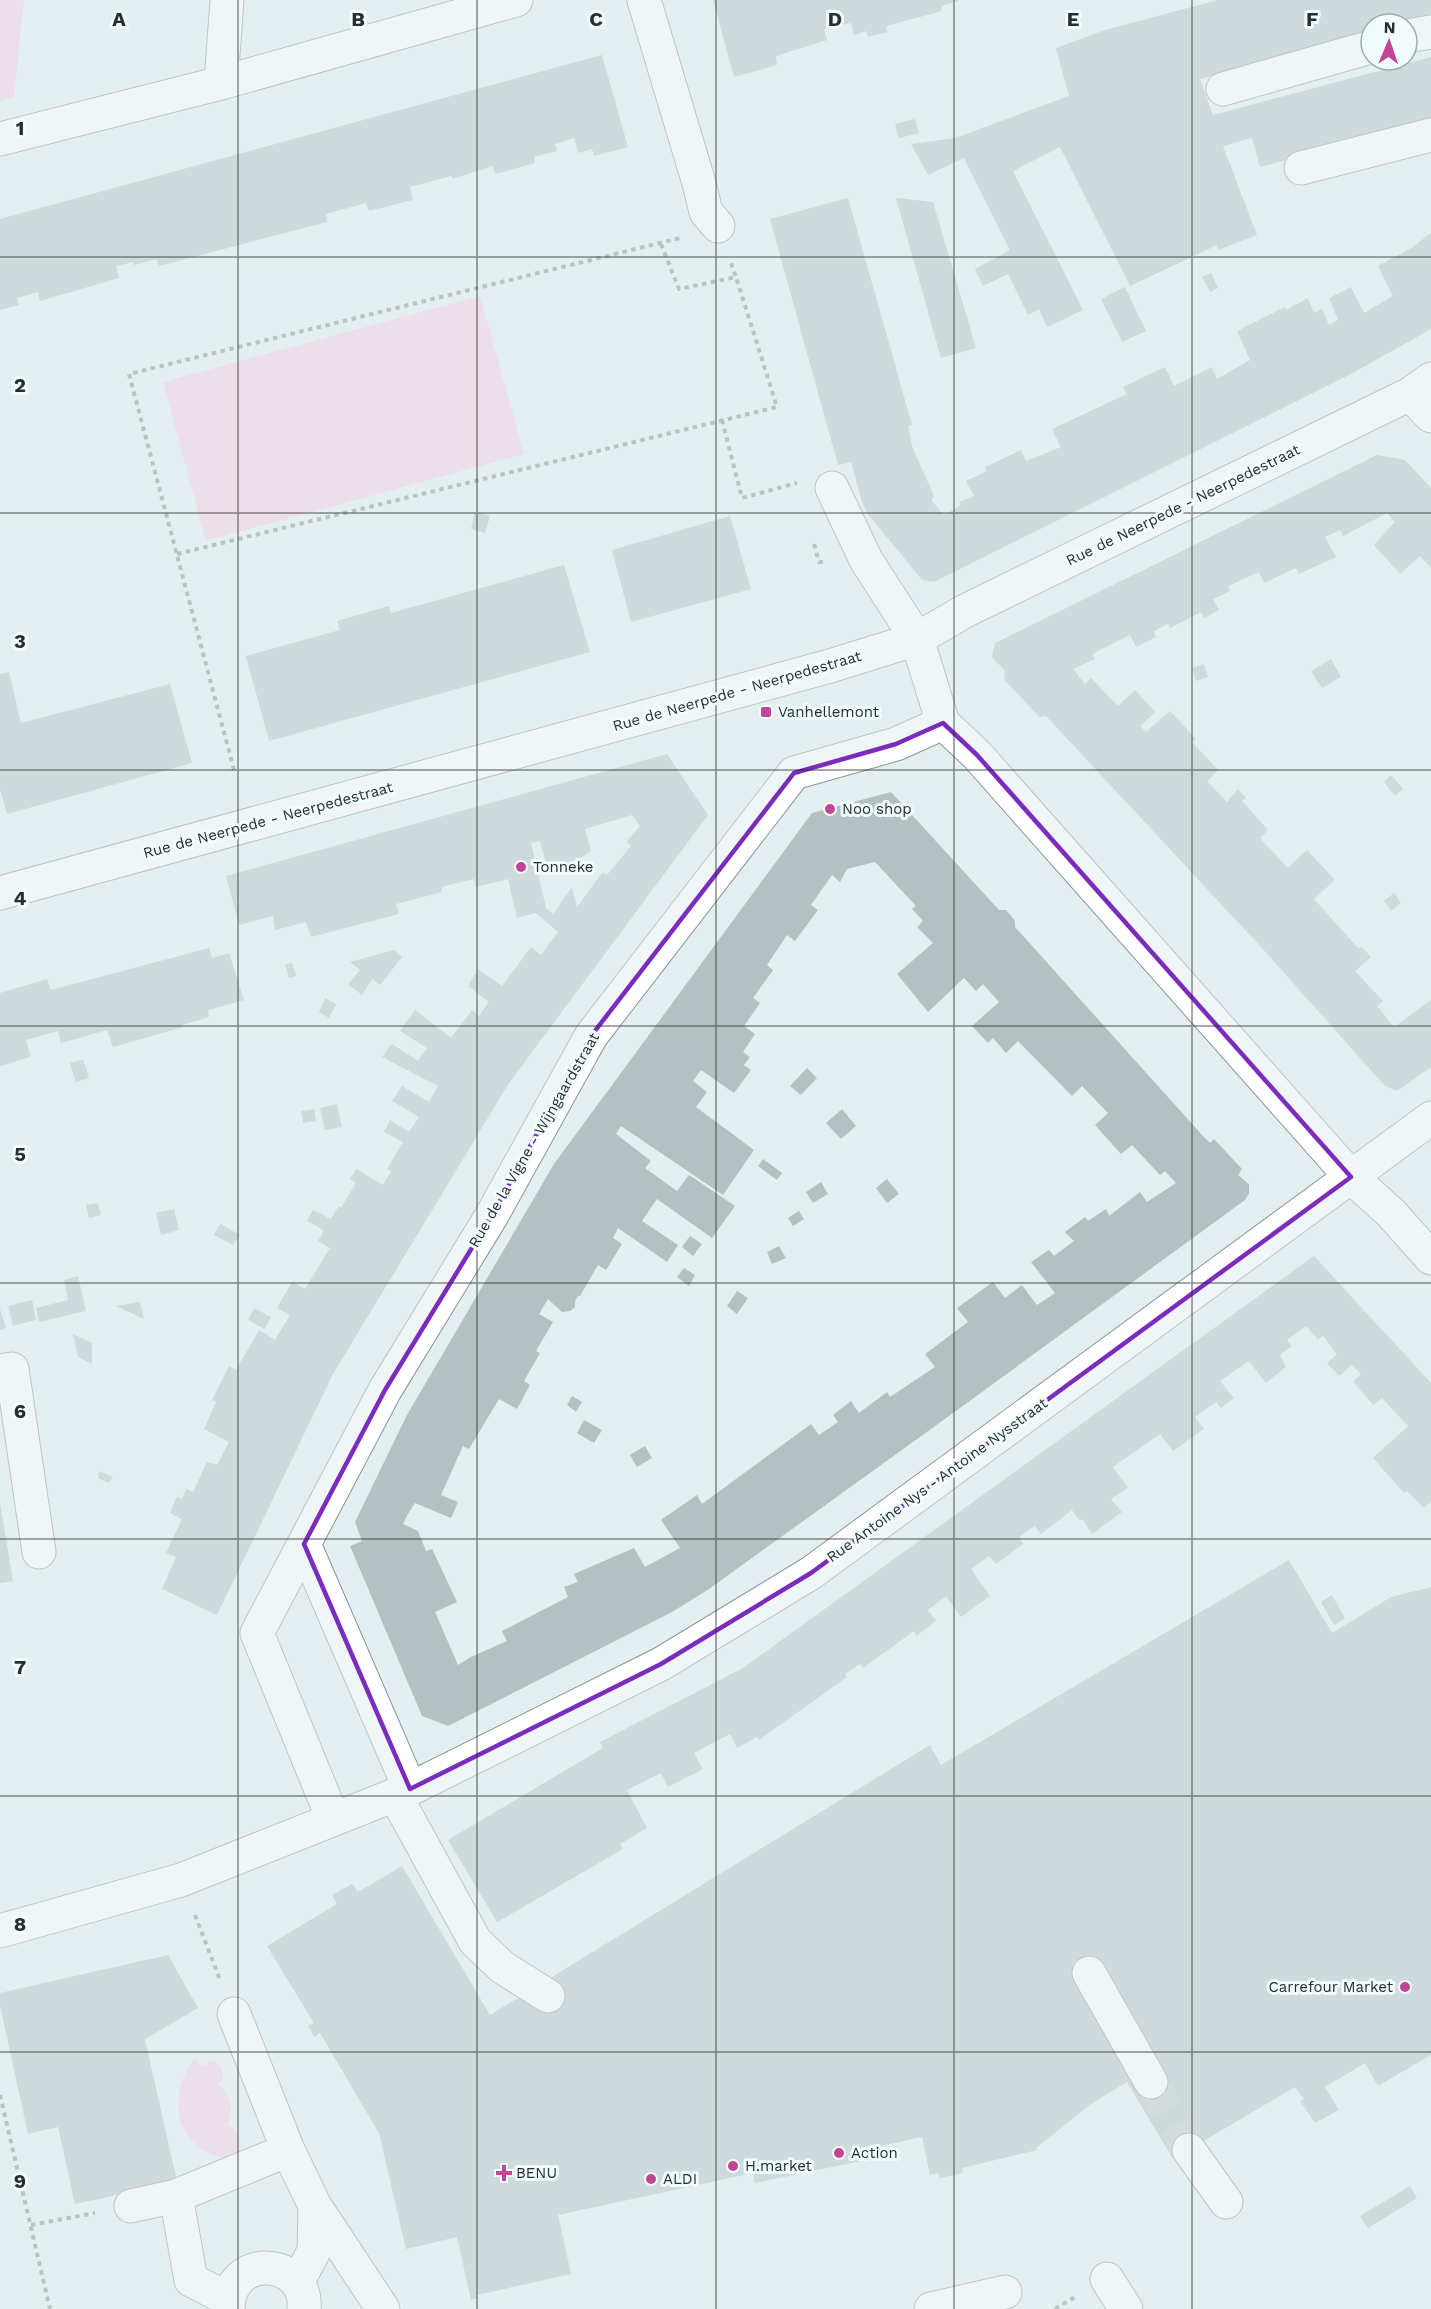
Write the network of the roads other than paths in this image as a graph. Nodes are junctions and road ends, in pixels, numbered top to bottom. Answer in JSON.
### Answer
{"nodes":[{"id":1,"x":227,"y":0,"type":"edge"},
{"id":2,"x":516,"y":0,"type":"edge"},
{"id":3,"x":644,"y":0,"type":"edge"},
{"id":4,"x":1359,"y":50,"type":"edge"},
{"id":5,"x":221,"y":82,"type":"junction"},
{"id":6,"x":1223,"y":89,"type":"dead end"},
{"id":7,"x":1431,"y":135,"type":"edge"},
{"id":8,"x":0,"y":139,"type":"edge"},
{"id":9,"x":1301,"y":168,"type":"dead end"},
{"id":10,"x":718,"y":226,"type":"road end"},
{"id":11,"x":1424,"y":396,"type":"edge"},
{"id":12,"x":816,"y":491,"type":"road end"},
{"id":13,"x":916,"y":639,"type":"junction"},
{"id":14,"x":943,"y":723,"type":"junction"},
{"id":15,"x":0,"y":893,"type":"edge"},
{"id":16,"x":1431,"y":1118,"type":"edge"},
{"id":17,"x":1351,"y":1177,"type":"junction"},
{"id":18,"x":1431,"y":1258,"type":"edge"},
{"id":19,"x":0,"y":1371,"type":"edge"},
{"id":20,"x":304,"y":1544,"type":"junction"},
{"id":21,"x":39,"y":1552,"type":"dead end"},
{"id":22,"x":402,"y":1792,"type":"junction"},
{"id":23,"x":333,"y":1819,"type":"junction"},
{"id":24,"x":0,"y":1931,"type":"edge"},
{"id":25,"x":1089,"y":1972,"type":"dead end"},
{"id":26,"x":548,"y":1996,"type":"dead end"},
{"id":27,"x":234,"y":2014,"type":"road end"},
{"id":28,"x":1150,"y":2082,"type":"tunnel mouth"},
{"id":29,"x":288,"y":2150,"type":"junction"},
{"id":30,"x":1189,"y":2150,"type":"tunnel mouth"},
{"id":31,"x":176,"y":2196,"type":"junction"},
{"id":32,"x":1226,"y":2202,"type":"dead end"},
{"id":33,"x":130,"y":2206,"type":"road end"},
{"id":34,"x":315,"y":2206,"type":"junction"},
{"id":35,"x":1096,"y":2285,"type":"road end"},
{"id":36,"x":1005,"y":2292,"type":"dead end"},
{"id":37,"x":301,"y":2296,"type":"edge"},
{"id":38,"x":228,"y":2304,"type":"edge"},
{"id":39,"x":383,"y":2309,"type":"edge"},
{"id":40,"x":931,"y":2309,"type":"edge"},
{"id":41,"x":1126,"y":2309,"type":"edge"}],
"edges":[{"from":1,"to":5,"type":"street"},
{"from":2,"to":5,"type":"street"},
{"from":3,"to":10,"type":"street"},
{"from":4,"to":6,"type":"street"},
{"from":5,"to":8,"type":"street"},
{"from":7,"to":9,"type":"street"},
{"from":11,"to":13,"type":"street","name":"Rue de Neerpede - Neerpedestraat"},
{"from":12,"to":13,"type":"street"},
{"from":13,"to":14,"type":"street"},
{"from":13,"to":15,"type":"street","name":"Rue de Neerpede - Neerpedestraat"},
{"from":14,"to":17,"type":"street"},
{"from":14,"to":20,"type":"street","name":"Rue de la Vigne - Wijngaardstraat"},
{"from":16,"to":17,"type":"street","name":"Rue Antoine Nys - Antoine Nysstraat"},
{"from":17,"to":18,"type":"street"},
{"from":17,"to":22,"type":"street","name":"Rue Antoine Nys - Antoine Nysstraat"},
{"from":19,"to":21,"type":"street"},
{"from":20,"to":22,"type":"street"},
{"from":20,"to":23,"type":"street","name":"Rue de la Vigne - Wijngaardstraat"},
{"from":22,"to":23,"type":"street","name":"Rue Antoine Nys - Antoine Nysstraat"},
{"from":22,"to":26,"type":"street"},
{"from":23,"to":24,"type":"street","name":"Rue Antoine Nys - Antoine Nysstraat"},
{"from":25,"to":28,"type":"street"},
{"from":27,"to":29,"type":"street"},
{"from":29,"to":31,"type":"street"},
{"from":29,"to":34,"type":"street"},
{"from":30,"to":32,"type":"street"},
{"from":31,"to":33,"type":"street"},
{"from":31,"to":38,"type":"street"},
{"from":34,"to":37,"type":"street"},
{"from":34,"to":39,"type":"street"},
{"from":35,"to":41,"type":"street"},
{"from":36,"to":40,"type":"street"},
{"from":37,"to":38,"type":"street"}]}
